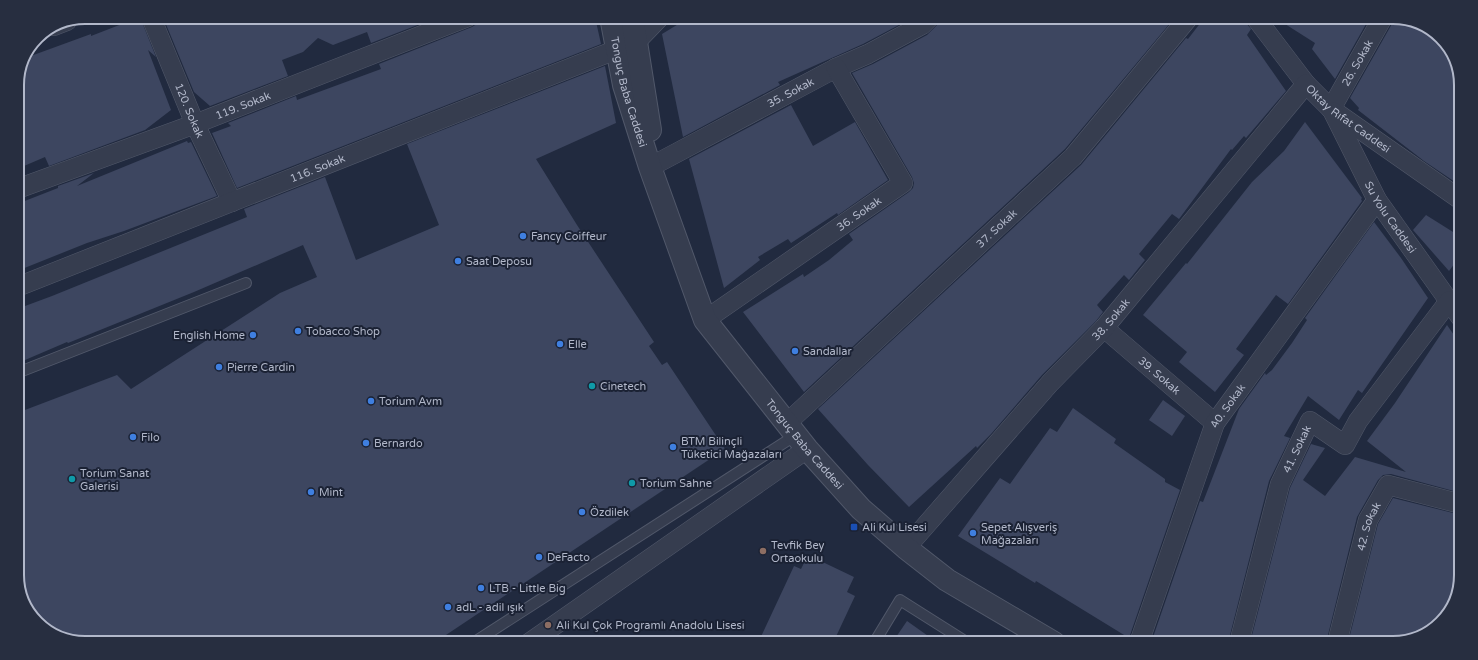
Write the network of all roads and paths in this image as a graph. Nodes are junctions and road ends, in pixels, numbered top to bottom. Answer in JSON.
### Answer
{"nodes":[{"id":1,"x":154,"y":24,"type":"edge"},
{"id":2,"x":450,"y":24,"type":"edge"},
{"id":3,"x":615,"y":24,"type":"edge"},
{"id":4,"x":631,"y":24,"type":"edge"},
{"id":5,"x":652,"y":24,"type":"edge"},
{"id":6,"x":923,"y":24,"type":"edge"},
{"id":7,"x":1180,"y":24,"type":"edge"},
{"id":8,"x":1260,"y":24,"type":"edge"},
{"id":9,"x":1379,"y":24,"type":"edge"},
{"id":10,"x":627,"y":45,"type":"junction"},
{"id":11,"x":836,"y":68,"type":"junction"},
{"id":12,"x":1306,"y":84,"type":"junction"},
{"id":13,"x":1331,"y":109,"type":"junction"},
{"id":14,"x":195,"y":124,"type":"junction"},
{"id":15,"x":650,"y":166,"type":"junction"},
{"id":16,"x":24,"y":186,"type":"edge"},
{"id":17,"x":1454,"y":195,"type":"edge"},
{"id":18,"x":1377,"y":200,"type":"junction"},
{"id":19,"x":232,"y":202,"type":"junction"},
{"id":20,"x":246,"y":283,"type":"dead end"},
{"id":21,"x":24,"y":284,"type":"edge"},
{"id":22,"x":1449,"y":301,"type":"junction"},
{"id":23,"x":1454,"y":308,"type":"edge"},
{"id":24,"x":705,"y":320,"type":"junction"},
{"id":25,"x":1104,"y":328,"type":"junction"},
{"id":26,"x":24,"y":370,"type":"edge"},
{"id":27,"x":1214,"y":423,"type":"junction"},
{"id":28,"x":796,"y":436,"type":"junction"},
{"id":29,"x":1454,"y":502,"type":"edge"},
{"id":30,"x":906,"y":548,"type":"junction"},
{"id":31,"x":484,"y":636,"type":"edge"},
{"id":32,"x":538,"y":636,"type":"edge"},
{"id":33,"x":878,"y":636,"type":"edge"},
{"id":34,"x":957,"y":636,"type":"edge"},
{"id":35,"x":1042,"y":636,"type":"edge"},
{"id":36,"x":1141,"y":636,"type":"edge"},
{"id":37,"x":1241,"y":636,"type":"edge"},
{"id":38,"x":1339,"y":636,"type":"edge"}],
"edges":[{"from":1,"to":14,"type":"street","name":"120. Sokak"},
{"from":2,"to":14,"type":"street","name":"119. Sokak"},
{"from":3,"to":10,"type":"street","name":"Tonguç Baba Caddesi"},
{"from":4,"to":10,"type":"street","name":"Tonguç Baba Caddesi"},
{"from":5,"to":10,"type":"street"},
{"from":6,"to":11,"type":"street","name":"35. Sokak"},
{"from":7,"to":28,"type":"street","name":"37. Sokak"},
{"from":8,"to":12,"type":"street","name":"Oktay Rıfat Caddesi"},
{"from":9,"to":13,"type":"street","name":"26. Sokak"},
{"from":10,"to":15,"type":"street","name":"Tonguç Baba Caddesi"},
{"from":10,"to":19,"type":"street","name":"116. Sokak"},
{"from":11,"to":15,"type":"street","name":"35. Sokak"},
{"from":11,"to":24,"type":"street","name":"36. Sokak"},
{"from":12,"to":13,"type":"street","name":"Oktay Rıfat Caddesi"},
{"from":12,"to":25,"type":"street","name":"38. Sokak"},
{"from":13,"to":17,"type":"street","name":"Oktay Rıfat Caddesi"},
{"from":13,"to":18,"type":"street","name":"Su Yolu Caddesi"},
{"from":14,"to":16,"type":"street","name":"119. Sokak"},
{"from":14,"to":19,"type":"street","name":"120. Sokak"},
{"from":15,"to":24,"type":"street","name":"Tonguç Baba Caddesi"},
{"from":18,"to":22,"type":"street","name":"Su Yolu Caddesi"},
{"from":18,"to":27,"type":"street","name":"40. Sokak"},
{"from":19,"to":21,"type":"street","name":"116. Sokak"},
{"from":20,"to":26,"type":"lane"},
{"from":22,"to":23,"type":"street","name":"Su Yolu Caddesi"},
{"from":22,"to":37,"type":"street","name":"41. Sokak"},
{"from":24,"to":28,"type":"street","name":"Tonguç Baba Caddesi"},
{"from":25,"to":27,"type":"street","name":"39. Sokak"},
{"from":25,"to":30,"type":"street","name":"38. Sokak"},
{"from":27,"to":36,"type":"street","name":"40. Sokak"},
{"from":28,"to":30,"type":"street","name":"Tonguç Baba Caddesi"},
{"from":28,"to":31,"type":"lane"},
{"from":28,"to":32,"type":"street","name":"37. Sokak"},
{"from":29,"to":38,"type":"street","name":"42. Sokak"},
{"from":30,"to":35,"type":"street","name":"Tonguç Baba Caddesi"},
{"from":33,"to":34,"type":"lane"}]}
